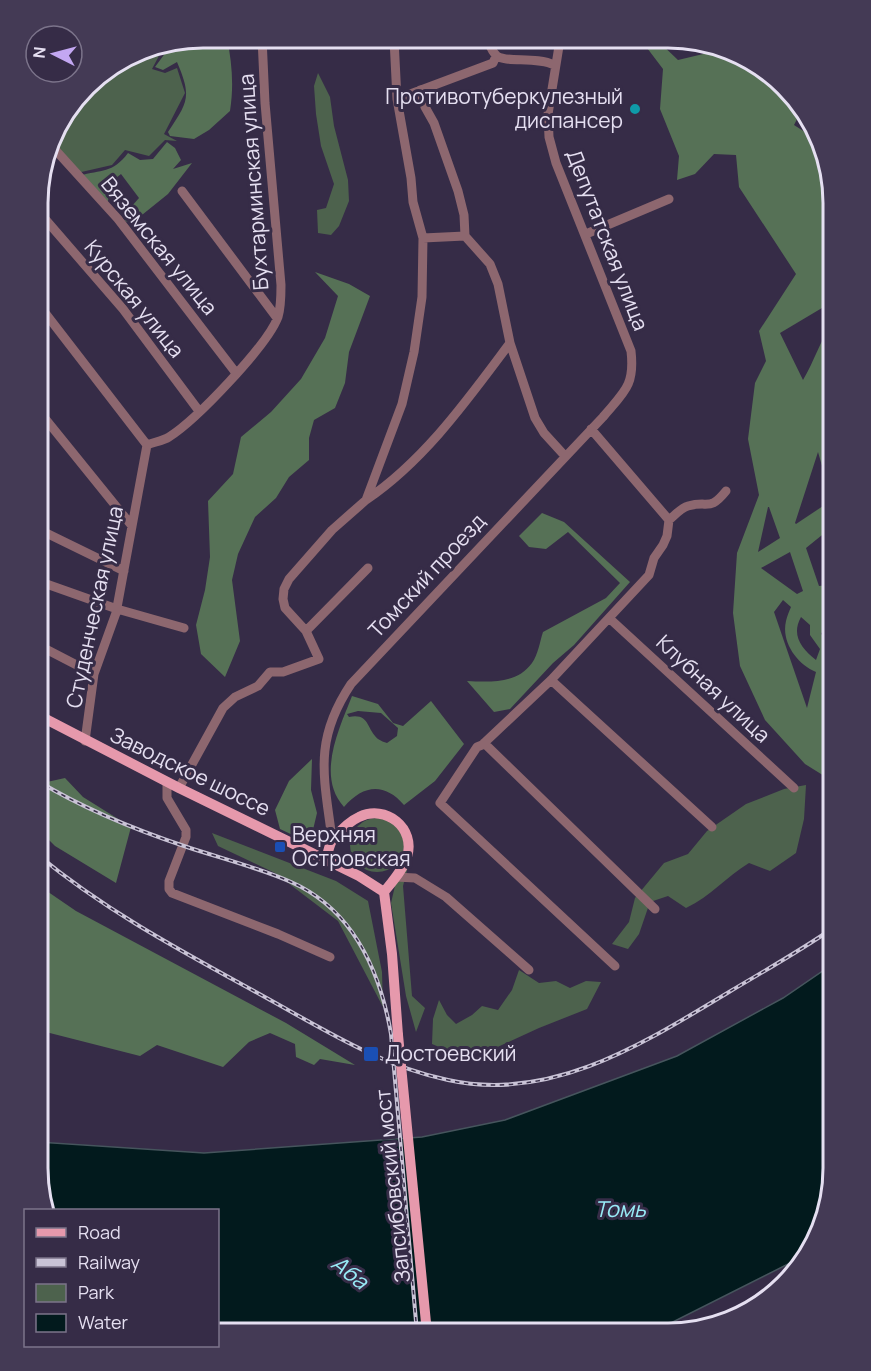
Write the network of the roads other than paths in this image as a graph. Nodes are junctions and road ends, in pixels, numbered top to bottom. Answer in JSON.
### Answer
{"nodes":[{"id":1,"x":262,"y":48,"type":"edge"},
{"id":2,"x":394,"y":48,"type":"edge"},
{"id":3,"x":492,"y":48,"type":"edge"},
{"id":4,"x":558,"y":48,"type":"edge"},
{"id":5,"x":496,"y":56,"type":"junction"},
{"id":6,"x":554,"y":65,"type":"junction"},
{"id":7,"x":420,"y":90,"type":"junction"},
{"id":8,"x":397,"y":99,"type":"junction"},
{"id":9,"x":57,"y":151,"type":"edge"},
{"id":10,"x":182,"y":191,"type":"dead end"},
{"id":11,"x":669,"y":199,"type":"dead end"},
{"id":12,"x":48,"y":222,"type":"edge"},
{"id":13,"x":586,"y":234,"type":"junction"},
{"id":14,"x":465,"y":236,"type":"junction"},
{"id":15,"x":423,"y":238,"type":"junction"},
{"id":16,"x":48,"y":317,"type":"edge"},
{"id":17,"x":277,"y":318,"type":"junction"},
{"id":18,"x":510,"y":343,"type":"junction"},
{"id":19,"x":236,"y":373,"type":"junction"},
{"id":20,"x":626,"y":390,"type":"joint"},
{"id":21,"x":199,"y":411,"type":"junction"},
{"id":22,"x":48,"y":422,"type":"edge"},
{"id":23,"x":591,"y":429,"type":"junction"},
{"id":24,"x":147,"y":445,"type":"junction"},
{"id":25,"x":565,"y":456,"type":"junction"},
{"id":26,"x":726,"y":491,"type":"dead end"},
{"id":27,"x":366,"y":500,"type":"junction"},
{"id":28,"x":669,"y":520,"type":"junction"},
{"id":29,"x":132,"y":526,"type":"junction"},
{"id":30,"x":48,"y":534,"type":"edge"},
{"id":31,"x":368,"y":568,"type":"dead end"},
{"id":32,"x":124,"y":571,"type":"junction"},
{"id":33,"x":48,"y":585,"type":"edge"},
{"id":34,"x":117,"y":609,"type":"junction"},
{"id":35,"x":609,"y":618,"type":"junction"},
{"id":36,"x":184,"y":628,"type":"dead end"},
{"id":37,"x":306,"y":632,"type":"junction"},
{"id":38,"x":48,"y":650,"type":"edge"},
{"id":39,"x":94,"y":674,"type":"junction"},
{"id":40,"x":551,"y":680,"type":"junction"},
{"id":41,"x":48,"y":721,"type":"edge"},
{"id":42,"x":85,"y":741,"type":"junction"},
{"id":43,"x":483,"y":744,"type":"junction"},
{"id":44,"x":167,"y":782,"type":"junction"},
{"id":45,"x":179,"y":788,"type":"junction"},
{"id":46,"x":794,"y":788,"type":"dead end"},
{"id":47,"x":712,"y":827,"type":"dead end"},
{"id":48,"x":332,"y":839,"type":"junction"},
{"id":49,"x":326,"y":860,"type":"junction"},
{"id":50,"x":396,"y":877,"type":"junction"},
{"id":51,"x":384,"y":892,"type":"junction"},
{"id":52,"x":655,"y":909,"type":"dead end"},
{"id":53,"x":330,"y":957,"type":"dead end"},
{"id":54,"x":615,"y":966,"type":"dead end"},
{"id":55,"x":529,"y":970,"type":"dead end"},
{"id":56,"x":426,"y":1323,"type":"edge"}],
"edges":[{"from":1,"to":17,"type":"street","name":"Бухтарминская улица"},
{"from":2,"to":8,"type":"street"},
{"from":3,"to":5,"type":"street"},
{"from":4,"to":6,"type":"street","name":"Депутатская улица"},
{"from":5,"to":6,"type":"street"},
{"from":5,"to":7,"type":"street"},
{"from":6,"to":13,"type":"street","name":"Депутатская улица"},
{"from":7,"to":8,"type":"street"},
{"from":7,"to":14,"type":"street"},
{"from":8,"to":15,"type":"street"},
{"from":9,"to":19,"type":"street","name":"Вяземская улица"},
{"from":10,"to":17,"type":"street"},
{"from":11,"to":13,"type":"street"},
{"from":12,"to":21,"type":"street","name":"Курская улица"},
{"from":13,"to":20,"type":"street","name":"Депутатская улица"},
{"from":14,"to":15,"type":"street"},
{"from":14,"to":18,"type":"street"},
{"from":15,"to":27,"type":"street"},
{"from":16,"to":24,"type":"street"},
{"from":17,"to":19,"type":"street","name":"Бухтарминская улица"},
{"from":18,"to":25,"type":"street"},
{"from":18,"to":27,"type":"street"},
{"from":19,"to":21,"type":"street","name":"Бухтарминская улица"},
{"from":20,"to":23,"type":"street","name":"Томский проезд"},
{"from":21,"to":24,"type":"street","name":"Бухтарминская улица"},
{"from":22,"to":29,"type":"street"},
{"from":23,"to":25,"type":"street","name":"Томский проезд"},
{"from":23,"to":28,"type":"street"},
{"from":24,"to":29,"type":"street","name":"Студенческая улица"},
{"from":25,"to":48,"type":"street","name":"Томский проезд"},
{"from":26,"to":28,"type":"street"},
{"from":27,"to":37,"type":"street"},
{"from":28,"to":35,"type":"street"},
{"from":29,"to":32,"type":"street","name":"Студенческая улица"},
{"from":30,"to":32,"type":"street"},
{"from":31,"to":37,"type":"street"},
{"from":32,"to":34,"type":"street","name":"Студенческая улица"},
{"from":33,"to":34,"type":"street"},
{"from":34,"to":36,"type":"street"},
{"from":34,"to":39,"type":"street","name":"Студенческая улица"},
{"from":35,"to":40,"type":"street"},
{"from":35,"to":46,"type":"street","name":"Клубная улица"},
{"from":37,"to":45,"type":"street"},
{"from":38,"to":39,"type":"street"},
{"from":39,"to":42,"type":"street","name":"Студенческая улица"},
{"from":40,"to":43,"type":"street"},
{"from":40,"to":47,"type":"street"},
{"from":41,"to":42,"type":"main road","name":"Заводское шоссе"},
{"from":42,"to":44,"type":"main road","name":"Заводское шоссе"},
{"from":43,"to":52,"type":"street"},
{"from":43,"to":54,"type":"street"},
{"from":44,"to":45,"type":"main road","name":"Заводское шоссе"},
{"from":44,"to":53,"type":"street"},
{"from":45,"to":49,"type":"main road","name":"Заводское шоссе"},
{"from":48,"to":49,"type":"main road"},
{"from":48,"to":50,"type":"main road"},
{"from":49,"to":51,"type":"main road","name":"Заводское шоссе"},
{"from":50,"to":51,"type":"main road"},
{"from":50,"to":55,"type":"street"},
{"from":51,"to":56,"type":"main road","name":"Запсибовский мост","bridge":true}]}
